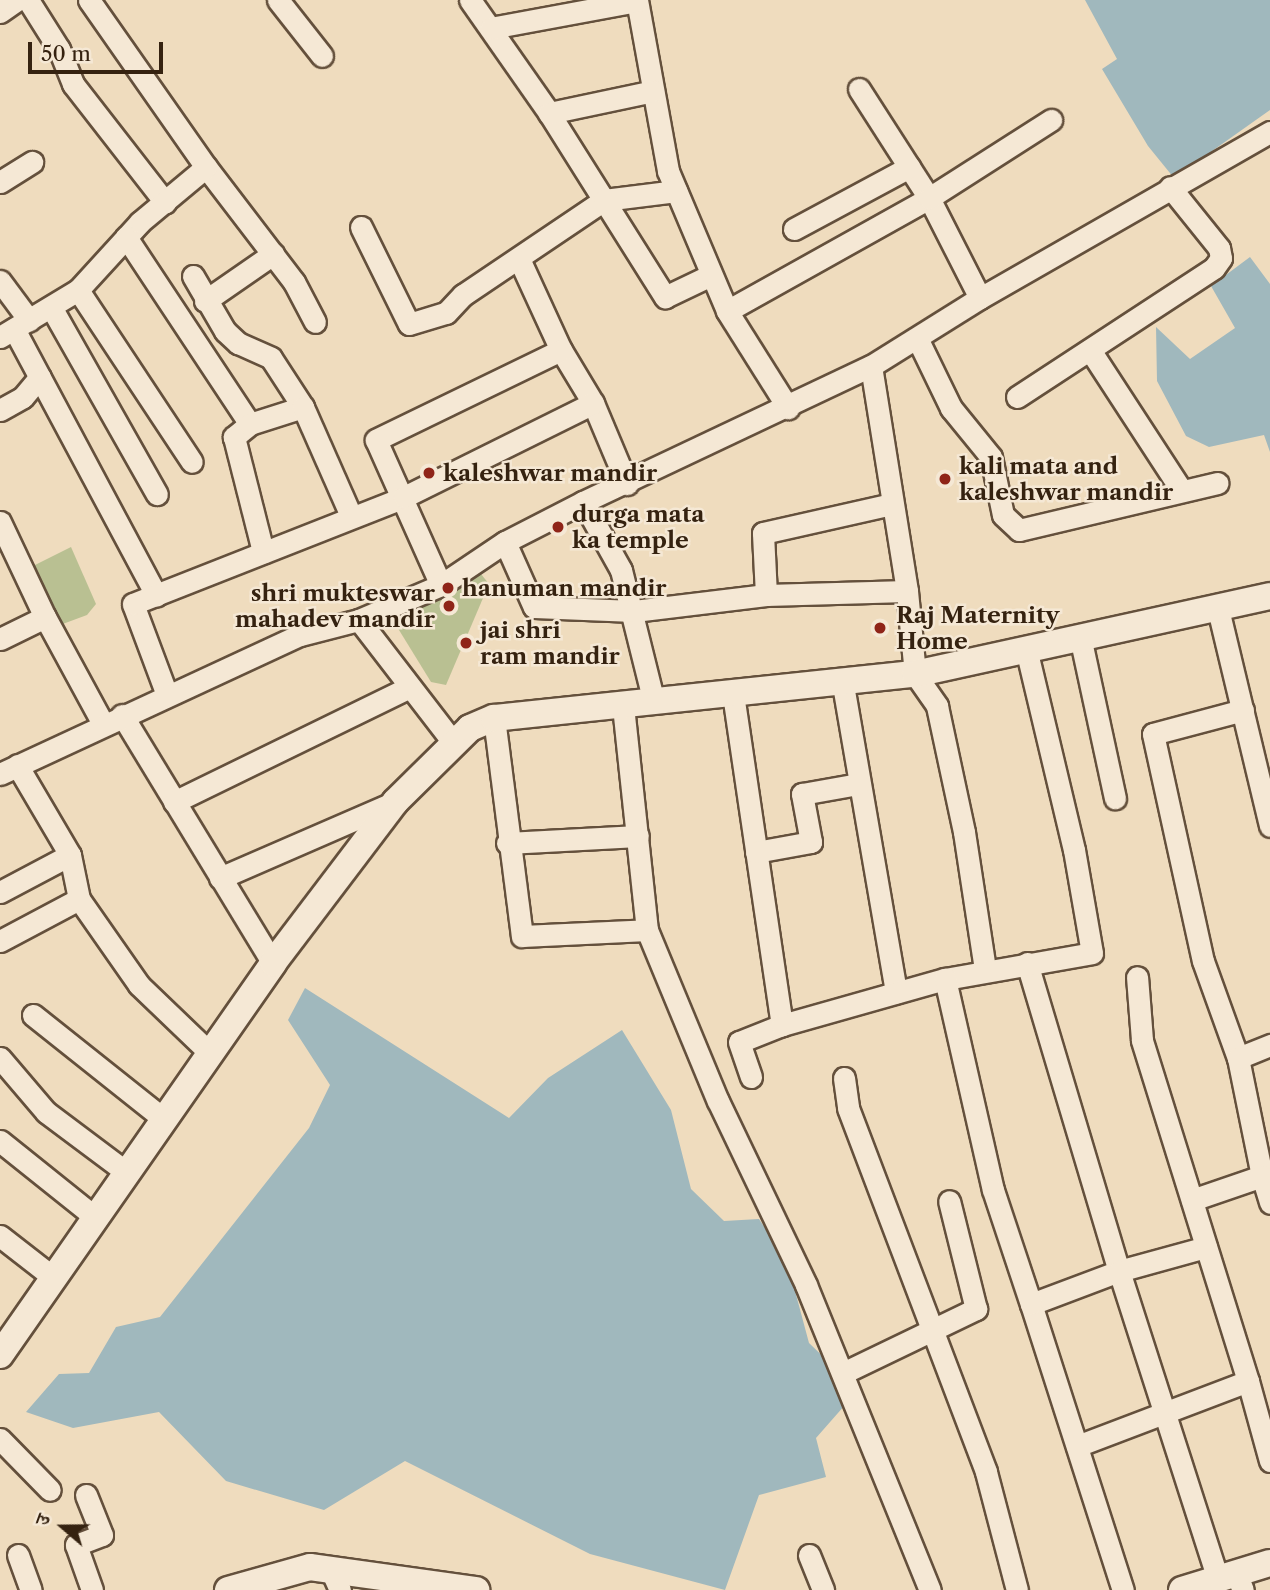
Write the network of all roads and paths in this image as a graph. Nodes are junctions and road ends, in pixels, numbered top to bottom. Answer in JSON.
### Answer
{"nodes":[{"id":1,"x":17,"y":0,"type":"edge"},
{"id":2,"x":28,"y":0,"type":"edge"},
{"id":3,"x":89,"y":0,"type":"edge"},
{"id":4,"x":278,"y":0,"type":"edge"},
{"id":5,"x":470,"y":0,"type":"edge"},
{"id":6,"x":637,"y":0,"type":"edge"},
{"id":7,"x":0,"y":12,"type":"edge"},
{"id":8,"x":491,"y":28,"type":"junction"},
{"id":9,"x":322,"y":56,"type":"dead end"},
{"id":10,"x":859,"y":89,"type":"dead end"},
{"id":11,"x":653,"y":91,"type":"junction"},
{"id":12,"x":549,"y":113,"type":"junction"},
{"id":13,"x":1051,"y":120,"type":"dead end"},
{"id":14,"x":1270,"y":132,"type":"edge"},
{"id":15,"x":32,"y":162,"type":"dead end"},
{"id":16,"x":206,"y":167,"type":"junction"},
{"id":17,"x":909,"y":167,"type":"junction"},
{"id":18,"x":0,"y":182,"type":"edge"},
{"id":19,"x":1170,"y":187,"type":"junction"},
{"id":20,"x":676,"y":191,"type":"junction"},
{"id":21,"x":929,"y":198,"type":"junction"},
{"id":22,"x":604,"y":200,"type":"junction"},
{"id":23,"x":165,"y":202,"type":"junction"},
{"id":24,"x":361,"y":227,"type":"dead end"},
{"id":25,"x":794,"y":229,"type":"dead end"},
{"id":26,"x":126,"y":237,"type":"junction"},
{"id":27,"x":273,"y":254,"type":"junction"},
{"id":28,"x":520,"y":261,"type":"junction"},
{"id":29,"x":711,"y":275,"type":"junction"},
{"id":30,"x":193,"y":276,"type":"dead end"},
{"id":31,"x":0,"y":281,"type":"edge"},
{"id":32,"x":78,"y":290,"type":"junction"},
{"id":33,"x":979,"y":298,"type":"junction"},
{"id":34,"x":205,"y":301,"type":"junction"},
{"id":35,"x":51,"y":307,"type":"junction"},
{"id":36,"x":726,"y":310,"type":"junction"},
{"id":37,"x":315,"y":322,"type":"dead end"},
{"id":38,"x":14,"y":329,"type":"edge"},
{"id":39,"x":918,"y":340,"type":"junction"},
{"id":40,"x":1090,"y":349,"type":"junction"},
{"id":41,"x":561,"y":350,"type":"junction"},
{"id":42,"x":872,"y":366,"type":"junction"},
{"id":43,"x":40,"y":377,"type":"junction"},
{"id":44,"x":1017,"y":397,"type":"dead end"},
{"id":45,"x":593,"y":403,"type":"junction"},
{"id":46,"x":303,"y":407,"type":"junction"},
{"id":47,"x":788,"y":408,"type":"junction"},
{"id":48,"x":0,"y":410,"type":"edge"},
{"id":49,"x":250,"y":424,"type":"junction"},
{"id":50,"x":192,"y":463,"type":"dead end"},
{"id":51,"x":1218,"y":483,"type":"dead end"},
{"id":52,"x":627,"y":484,"type":"junction"},
{"id":53,"x":1182,"y":491,"type":"junction"},
{"id":54,"x":157,"y":494,"type":"dead end"},
{"id":55,"x":404,"y":497,"type":"junction"},
{"id":56,"x":583,"y":502,"type":"junction"},
{"id":57,"x":892,"y":504,"type":"junction"},
{"id":58,"x":351,"y":516,"type":"junction"},
{"id":59,"x":0,"y":522,"type":"edge"},
{"id":60,"x":505,"y":542,"type":"junction"},
{"id":61,"x":6,"y":550,"type":"edge"},
{"id":62,"x":262,"y":552,"type":"junction"},
{"id":63,"x":441,"y":585,"type":"junction"},
{"id":64,"x":907,"y":591,"type":"junction"},
{"id":65,"x":156,"y":595,"type":"junction"},
{"id":66,"x":766,"y":595,"type":"junction"},
{"id":67,"x":1270,"y":596,"type":"edge"},
{"id":68,"x":1219,"y":609,"type":"junction"},
{"id":69,"x":634,"y":611,"type":"junction"},
{"id":70,"x":45,"y":617,"type":"junction"},
{"id":71,"x":359,"y":620,"type":"junction"},
{"id":72,"x":0,"y":639,"type":"edge"},
{"id":73,"x":1081,"y":641,"type":"junction"},
{"id":74,"x":1027,"y":652,"type":"junction"},
{"id":75,"x":915,"y":674,"type":"junction"},
{"id":76,"x":842,"y":679,"type":"junction"},
{"id":77,"x":408,"y":688,"type":"junction"},
{"id":78,"x":733,"y":694,"type":"junction"},
{"id":79,"x":167,"y":695,"type":"junction"},
{"id":80,"x":654,"y":702,"type":"junction"},
{"id":81,"x":623,"y":706,"type":"junction"},
{"id":82,"x":1242,"y":710,"type":"junction"},
{"id":83,"x":494,"y":718,"type":"junction"},
{"id":84,"x":112,"y":719,"type":"junction"},
{"id":85,"x":453,"y":743,"type":"junction"},
{"id":86,"x":8,"y":769,"type":"edge"},
{"id":87,"x":858,"y":784,"type":"junction"},
{"id":88,"x":1115,"y":798,"type":"dead end"},
{"id":89,"x":174,"y":802,"type":"junction"},
{"id":90,"x":395,"y":802,"type":"junction"},
{"id":91,"x":1270,"y":826,"type":"edge"},
{"id":92,"x":638,"y":836,"type":"junction"},
{"id":93,"x":507,"y":843,"type":"junction"},
{"id":94,"x":756,"y":852,"type":"junction"},
{"id":95,"x":70,"y":855,"type":"junction"},
{"id":96,"x":220,"y":878,"type":"junction"},
{"id":97,"x":0,"y":892,"type":"edge"},
{"id":98,"x":79,"y":899,"type":"junction"},
{"id":99,"x":647,"y":930,"type":"junction"},
{"id":100,"x":0,"y":940,"type":"edge"},
{"id":101,"x":273,"y":963,"type":"junction"},
{"id":102,"x":1027,"y":963,"type":"junction"},
{"id":103,"x":985,"y":969,"type":"junction"},
{"id":104,"x":1136,"y":977,"type":"dead end"},
{"id":105,"x":945,"y":979,"type":"junction"},
{"id":106,"x":896,"y":992,"type":"junction"},
{"id":107,"x":33,"y":1015,"type":"dead end"},
{"id":108,"x":782,"y":1025,"type":"junction"},
{"id":109,"x":1270,"y":1045,"type":"edge"},
{"id":110,"x":211,"y":1054,"type":"junction"},
{"id":111,"x":0,"y":1058,"type":"edge"},
{"id":112,"x":1238,"y":1058,"type":"junction"},
{"id":113,"x":751,"y":1077,"type":"dead end"},
{"id":114,"x":844,"y":1078,"type":"dead end"},
{"id":115,"x":165,"y":1120,"type":"junction"},
{"id":116,"x":0,"y":1141,"type":"edge"},
{"id":117,"x":125,"y":1171,"type":"junction"},
{"id":118,"x":1262,"y":1176,"type":"junction"},
{"id":119,"x":1192,"y":1200,"type":"junction"},
{"id":120,"x":949,"y":1201,"type":"dead end"},
{"id":121,"x":1270,"y":1203,"type":"edge"},
{"id":122,"x":96,"y":1218,"type":"junction"},
{"id":123,"x":0,"y":1236,"type":"edge"},
{"id":124,"x":1206,"y":1247,"type":"junction"},
{"id":125,"x":1119,"y":1271,"type":"junction"},
{"id":126,"x":54,"y":1278,"type":"junction"},
{"id":127,"x":1031,"y":1304,"type":"junction"},
{"id":128,"x":932,"y":1331,"type":"junction"},
{"id":129,"x":0,"y":1355,"type":"edge"},
{"id":130,"x":843,"y":1373,"type":"junction"},
{"id":131,"x":1248,"y":1381,"type":"junction"},
{"id":132,"x":1163,"y":1413,"type":"junction"},
{"id":133,"x":0,"y":1439,"type":"edge"},
{"id":134,"x":1077,"y":1446,"type":"junction"},
{"id":135,"x":1270,"y":1461,"type":"edge"},
{"id":136,"x":50,"y":1490,"type":"dead end"},
{"id":137,"x":86,"y":1494,"type":"dead end"},
{"id":138,"x":18,"y":1555,"type":"dead end"},
{"id":139,"x":809,"y":1555,"type":"dead end"},
{"id":140,"x":1270,"y":1563,"type":"edge"},
{"id":141,"x":336,"y":1580,"type":"edge"},
{"id":142,"x":1232,"y":1581,"type":"edge"},
{"id":143,"x":448,"y":1588,"type":"edge"},
{"id":144,"x":31,"y":1590,"type":"edge"},
{"id":145,"x":92,"y":1590,"type":"edge"},
{"id":146,"x":228,"y":1590,"type":"edge"},
{"id":147,"x":476,"y":1590,"type":"edge"},
{"id":148,"x":822,"y":1590,"type":"edge"},
{"id":149,"x":930,"y":1590,"type":"edge"},
{"id":150,"x":1017,"y":1590,"type":"edge"},
{"id":151,"x":1123,"y":1590,"type":"edge"},
{"id":152,"x":1182,"y":1590,"type":"edge"}],
"edges":[{"from":1,"to":7,"type":"street"},
{"from":2,"to":23,"type":"street"},
{"from":3,"to":16,"type":"street"},
{"from":4,"to":9,"type":"street"},
{"from":5,"to":8,"type":"street"},
{"from":6,"to":8,"type":"street"},
{"from":6,"to":11,"type":"street"},
{"from":8,"to":12,"type":"street"},
{"from":10,"to":17,"type":"street"},
{"from":11,"to":12,"type":"street"},
{"from":11,"to":20,"type":"street"},
{"from":12,"to":22,"type":"street"},
{"from":13,"to":21,"type":"street"},
{"from":14,"to":19,"type":"street"},
{"from":15,"to":18,"type":"street"},
{"from":16,"to":23,"type":"street"},
{"from":16,"to":27,"type":"street"},
{"from":17,"to":21,"type":"street"},
{"from":17,"to":25,"type":"street"},
{"from":19,"to":33,"type":"street"},
{"from":19,"to":40,"type":"street"},
{"from":20,"to":22,"type":"street"},
{"from":20,"to":29,"type":"street"},
{"from":21,"to":33,"type":"street"},
{"from":21,"to":36,"type":"street"},
{"from":22,"to":28,"type":"street"},
{"from":22,"to":29,"type":"street"},
{"from":23,"to":26,"type":"street"},
{"from":24,"to":28,"type":"street"},
{"from":26,"to":32,"type":"street"},
{"from":26,"to":49,"type":"street"},
{"from":27,"to":34,"type":"street"},
{"from":27,"to":37,"type":"street"},
{"from":28,"to":41,"type":"street"},
{"from":29,"to":36,"type":"street"},
{"from":30,"to":34,"type":"street"},
{"from":31,"to":38,"type":"street"},
{"from":32,"to":35,"type":"street"},
{"from":32,"to":50,"type":"street"},
{"from":33,"to":39,"type":"street"},
{"from":34,"to":46,"type":"street"},
{"from":35,"to":38,"type":"street"},
{"from":35,"to":54,"type":"street"},
{"from":36,"to":47,"type":"street"},
{"from":38,"to":43,"type":"street"},
{"from":39,"to":42,"type":"street"},
{"from":39,"to":53,"type":"street"},
{"from":40,"to":44,"type":"street"},
{"from":40,"to":53,"type":"street"},
{"from":41,"to":45,"type":"street"},
{"from":41,"to":55,"type":"street"},
{"from":42,"to":47,"type":"street"},
{"from":42,"to":57,"type":"street"},
{"from":43,"to":48,"type":"street"},
{"from":43,"to":65,"type":"street"},
{"from":45,"to":52,"type":"street"},
{"from":45,"to":55,"type":"street"},
{"from":46,"to":49,"type":"street"},
{"from":46,"to":58,"type":"street"},
{"from":47,"to":52,"type":"street"},
{"from":49,"to":62,"type":"street"},
{"from":51,"to":53,"type":"street"},
{"from":52,"to":56,"type":"street"},
{"from":55,"to":58,"type":"street"},
{"from":55,"to":63,"type":"street"},
{"from":56,"to":60,"type":"street"},
{"from":56,"to":69,"type":"street"},
{"from":57,"to":64,"type":"street"},
{"from":57,"to":66,"type":"street"},
{"from":58,"to":62,"type":"street"},
{"from":59,"to":61,"type":"street"},
{"from":60,"to":63,"type":"street"},
{"from":60,"to":69,"type":"street"},
{"from":61,"to":70,"type":"street"},
{"from":62,"to":65,"type":"street"},
{"from":63,"to":71,"type":"street"},
{"from":64,"to":66,"type":"street"},
{"from":64,"to":75,"type":"street"},
{"from":65,"to":79,"type":"street"},
{"from":66,"to":69,"type":"street"},
{"from":67,"to":68,"type":"street"},
{"from":68,"to":73,"type":"street"},
{"from":68,"to":82,"type":"street"},
{"from":69,"to":80,"type":"street"},
{"from":70,"to":72,"type":"street"},
{"from":70,"to":84,"type":"street"},
{"from":71,"to":77,"type":"street"},
{"from":71,"to":79,"type":"street"},
{"from":73,"to":74,"type":"street"},
{"from":73,"to":88,"type":"street"},
{"from":74,"to":75,"type":"street"},
{"from":74,"to":102,"type":"street"},
{"from":75,"to":76,"type":"street"},
{"from":75,"to":103,"type":"street"},
{"from":76,"to":78,"type":"street"},
{"from":76,"to":87,"type":"street"},
{"from":77,"to":85,"type":"street"},
{"from":77,"to":89,"type":"street"},
{"from":78,"to":80,"type":"street"},
{"from":78,"to":94,"type":"street"},
{"from":79,"to":84,"type":"street"},
{"from":80,"to":81,"type":"street"},
{"from":81,"to":83,"type":"street"},
{"from":81,"to":92,"type":"street"},
{"from":82,"to":91,"type":"street"},
{"from":82,"to":112,"type":"street"},
{"from":83,"to":85,"type":"street"},
{"from":83,"to":93,"type":"street"},
{"from":84,"to":86,"type":"street"},
{"from":84,"to":89,"type":"street"},
{"from":85,"to":90,"type":"street"},
{"from":86,"to":95,"type":"street"},
{"from":87,"to":94,"type":"street"},
{"from":87,"to":106,"type":"street"},
{"from":89,"to":96,"type":"street"},
{"from":90,"to":96,"type":"street"},
{"from":90,"to":101,"type":"street"},
{"from":92,"to":93,"type":"street"},
{"from":92,"to":99,"type":"street"},
{"from":93,"to":99,"type":"street"},
{"from":94,"to":108,"type":"street"},
{"from":95,"to":97,"type":"street"},
{"from":95,"to":98,"type":"street"},
{"from":96,"to":101,"type":"street"},
{"from":98,"to":100,"type":"street"},
{"from":98,"to":110,"type":"street"},
{"from":99,"to":130,"type":"street"},
{"from":101,"to":110,"type":"street"},
{"from":102,"to":103,"type":"street"},
{"from":102,"to":125,"type":"street"},
{"from":103,"to":105,"type":"street"},
{"from":104,"to":119,"type":"street"},
{"from":105,"to":106,"type":"street"},
{"from":105,"to":127,"type":"street"},
{"from":106,"to":108,"type":"street"},
{"from":107,"to":115,"type":"street"},
{"from":108,"to":113,"type":"street"},
{"from":109,"to":112,"type":"street"},
{"from":110,"to":115,"type":"street"},
{"from":111,"to":117,"type":"street"},
{"from":112,"to":118,"type":"street"},
{"from":114,"to":128,"type":"street"},
{"from":115,"to":117,"type":"street"},
{"from":116,"to":122,"type":"street"},
{"from":117,"to":122,"type":"street"},
{"from":118,"to":119,"type":"street"},
{"from":118,"to":121,"type":"street"},
{"from":119,"to":124,"type":"street"},
{"from":120,"to":128,"type":"street"},
{"from":122,"to":126,"type":"street"},
{"from":123,"to":126,"type":"street"},
{"from":124,"to":125,"type":"street"},
{"from":124,"to":131,"type":"street"},
{"from":125,"to":127,"type":"street"},
{"from":125,"to":132,"type":"street"},
{"from":126,"to":129,"type":"street"},
{"from":127,"to":134,"type":"street"},
{"from":128,"to":130,"type":"street"},
{"from":128,"to":150,"type":"street"},
{"from":130,"to":149,"type":"street"},
{"from":131,"to":132,"type":"street"},
{"from":131,"to":135,"type":"street"},
{"from":132,"to":134,"type":"street"},
{"from":132,"to":142,"type":"street"},
{"from":133,"to":136,"type":"street"},
{"from":134,"to":151,"type":"street"},
{"from":137,"to":145,"type":"street"},
{"from":138,"to":144,"type":"street"},
{"from":139,"to":148,"type":"street"},
{"from":140,"to":142,"type":"street"},
{"from":141,"to":143,"type":"street"},
{"from":141,"to":146,"type":"street"},
{"from":142,"to":152,"type":"street"},
{"from":143,"to":147,"type":"street"}]}
